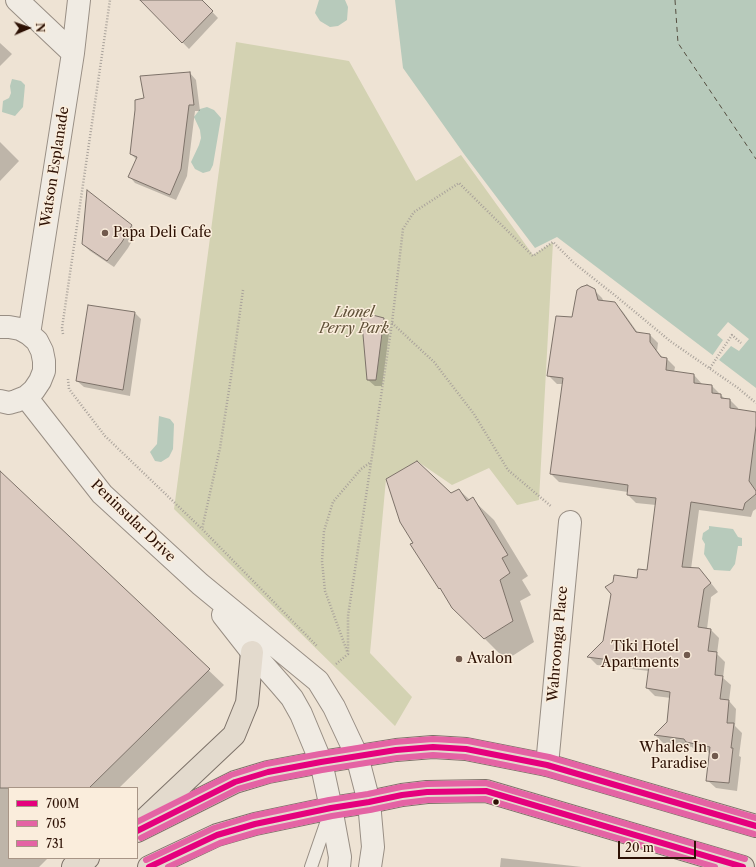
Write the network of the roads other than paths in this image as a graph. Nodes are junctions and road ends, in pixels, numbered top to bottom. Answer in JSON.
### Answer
{"nodes":[{"id":1,"x":17,"y":0,"type":"edge"},
{"id":2,"x":79,"y":0,"type":"edge"},
{"id":3,"x":73,"y":53,"type":"junction"},
{"id":4,"x":0,"y":327,"type":"edge"},
{"id":5,"x":29,"y":334,"type":"junction"},
{"id":6,"x":9,"y":404,"type":"edge"},
{"id":7,"x":570,"y":522,"type":"road end"},
{"id":8,"x":200,"y":584,"type":"junction"},
{"id":9,"x":252,"y":652,"type":"junction"},
{"id":10,"x":358,"y":756,"type":"junction"},
{"id":11,"x":321,"y":762,"type":"junction"},
{"id":12,"x":547,"y":765,"type":"junction"},
{"id":13,"x":369,"y":802,"type":"junction"},
{"id":14,"x":331,"y":808,"type":"junction"},
{"id":15,"x":138,"y":826,"type":"edge"},
{"id":16,"x":756,"y":826,"type":"edge"},
{"id":17,"x":138,"y":830,"type":"edge"},
{"id":18,"x":86,"y":859,"type":"edge"},
{"id":19,"x":73,"y":867,"type":"edge"},
{"id":20,"x":149,"y":867,"type":"edge"},
{"id":21,"x":311,"y":867,"type":"edge"},
{"id":22,"x":339,"y":867,"type":"edge"},
{"id":23,"x":370,"y":867,"type":"edge"},
{"id":24,"x":743,"y":867,"type":"edge"}],
"edges":[{"from":1,"to":3,"type":"street"},
{"from":2,"to":3,"type":"street","name":"Watson Esplanade"},
{"from":3,"to":5,"type":"street","name":"Watson Esplanade"},
{"from":4,"to":5,"type":"street"},
{"from":5,"to":6,"type":"street"},
{"from":6,"to":8,"type":"street","name":"Peninsular Drive"},
{"from":7,"to":12,"type":"street","name":"Wahroonga Place"},
{"from":8,"to":9,"type":"street","name":"Peninsular Drive"},
{"from":8,"to":10,"type":"street","name":"Peninsular Drive"},
{"from":9,"to":11,"type":"street","name":"Peninsular Drive"},
{"from":9,"to":15,"type":"highway"},
{"from":10,"to":11,"type":"highway"},
{"from":10,"to":12,"type":"highway"},
{"from":10,"to":13,"type":"street","name":"Peninsular Drive"},
{"from":11,"to":14,"type":"street","name":"Peninsular Drive"},
{"from":11,"to":17,"type":"highway"},
{"from":12,"to":16,"type":"highway"},
{"from":13,"to":14,"type":"highway"},
{"from":13,"to":23,"type":"street","name":"Peninsular Drive"},
{"from":13,"to":24,"type":"highway"},
{"from":14,"to":20,"type":"highway"},
{"from":14,"to":21,"type":"lane"},
{"from":14,"to":22,"type":"street","name":"Peninsular Drive"},
{"from":18,"to":19,"type":"highway"}]}
